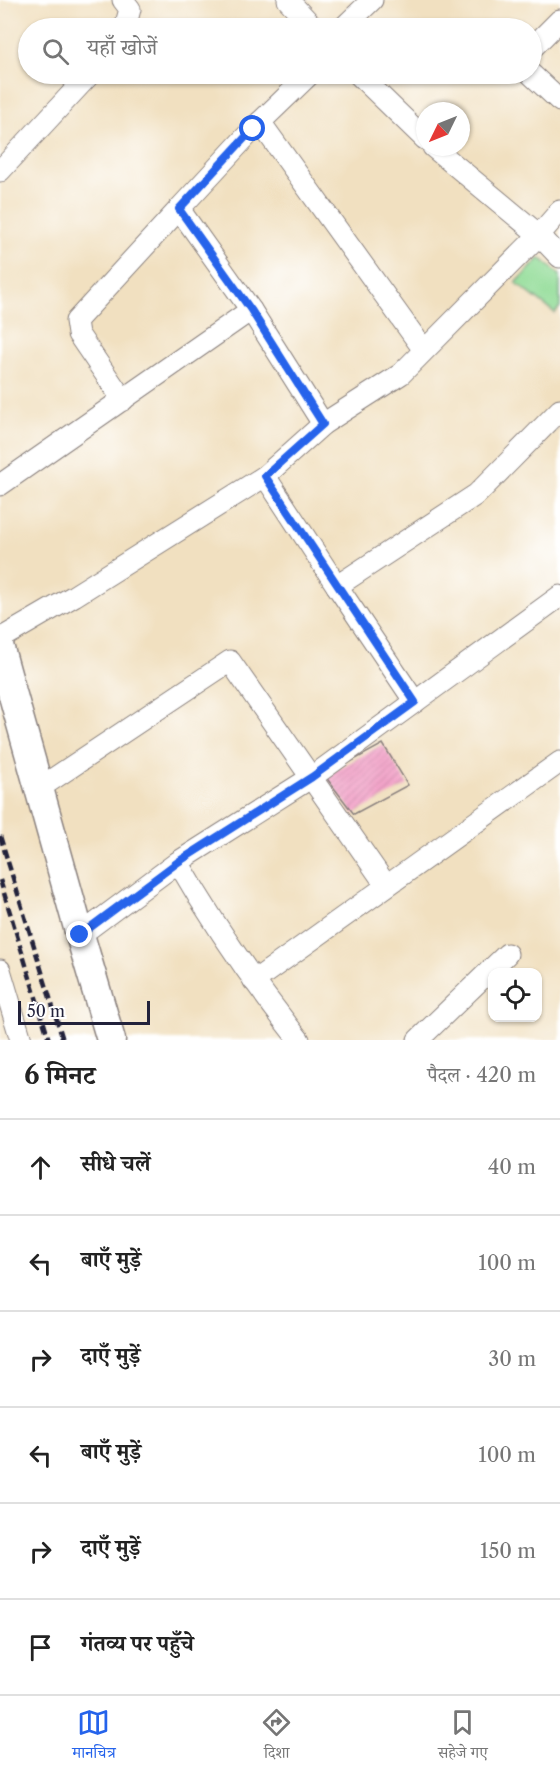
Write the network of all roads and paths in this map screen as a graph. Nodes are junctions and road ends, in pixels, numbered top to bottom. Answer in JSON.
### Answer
{"nodes":[{"id":1,"x":123,"y":0,"type":"edge"},
{"id":2,"x":288,"y":0,"type":"edge"},
{"id":3,"x":372,"y":0,"type":"edge"},
{"id":4,"x":128,"y":18,"type":"edge"},
{"id":5,"x":305,"y":18,"type":"edge"},
{"id":6,"x":353,"y":18,"type":"edge"},
{"id":7,"x":560,"y":20,"type":"edge"},
{"id":8,"x":542,"y":37,"type":"edge"},
{"id":9,"x":81,"y":84,"type":"edge"},
{"id":10,"x":300,"y":84,"type":"edge"},
{"id":11,"x":368,"y":84,"type":"edge"},
{"id":12,"x":542,"y":84,"type":"edge"},
{"id":13,"x":560,"y":101,"type":"edge"},
{"id":14,"x":260,"y":122,"type":"junction"},
{"id":15,"x":416,"y":130,"type":"edge"},
{"id":16,"x":444,"y":156,"type":"edge"},
{"id":17,"x":0,"y":171,"type":"edge"},
{"id":18,"x":179,"y":209,"type":"junction"},
{"id":19,"x":560,"y":211,"type":"edge"},
{"id":20,"x":539,"y":235,"type":"junction"},
{"id":21,"x":560,"y":257,"type":"edge"},
{"id":22,"x":251,"y":310,"type":"junction"},
{"id":23,"x":424,"y":350,"type":"junction"},
{"id":24,"x":123,"y":400,"type":"junction"},
{"id":25,"x":560,"y":410,"type":"edge"},
{"id":26,"x":323,"y":424,"type":"junction"},
{"id":27,"x":265,"y":476,"type":"junction"},
{"id":28,"x":0,"y":485,"type":"edge"},
{"id":29,"x":337,"y":586,"type":"junction"},
{"id":30,"x":560,"y":596,"type":"edge"},
{"id":31,"x":0,"y":639,"type":"edge"},
{"id":32,"x":0,"y":649,"type":"edge"},
{"id":33,"x":415,"y":702,"type":"junction"},
{"id":34,"x":560,"y":762,"type":"edge"},
{"id":35,"x":312,"y":777,"type":"junction"},
{"id":36,"x":38,"y":789,"type":"junction"},
{"id":37,"x":178,"y":862,"type":"junction"},
{"id":38,"x":386,"y":885,"type":"junction"},
{"id":39,"x":80,"y":935,"type":"junction"},
{"id":40,"x":507,"y":954,"type":"dead end"},
{"id":41,"x":0,"y":970,"type":"edge"},
{"id":42,"x":254,"y":981,"type":"junction"},
{"id":43,"x":21,"y":1040,"type":"edge"},
{"id":44,"x":111,"y":1040,"type":"edge"},
{"id":45,"x":299,"y":1040,"type":"edge"},
{"id":46,"x":418,"y":1040,"type":"edge"}],
"edges":[{"from":1,"to":4,"type":"street"},
{"from":2,"to":5,"type":"street"},
{"from":3,"to":6,"type":"street"},
{"from":7,"to":8,"type":"street"},
{"from":9,"to":17,"type":"street"},
{"from":10,"to":14,"type":"street"},
{"from":11,"to":15,"type":"street"},
{"from":12,"to":13,"type":"street"},
{"from":14,"to":18,"type":"street"},
{"from":14,"to":23,"type":"street"},
{"from":16,"to":20,"type":"street"},
{"from":18,"to":22,"type":"street"},
{"from":18,"to":24,"type":"street"},
{"from":19,"to":20,"type":"street"},
{"from":20,"to":21,"type":"street"},
{"from":20,"to":23,"type":"street"},
{"from":22,"to":24,"type":"street"},
{"from":22,"to":26,"type":"street"},
{"from":23,"to":26,"type":"street"},
{"from":24,"to":28,"type":"street"},
{"from":25,"to":29,"type":"street"},
{"from":26,"to":27,"type":"street"},
{"from":27,"to":29,"type":"street"},
{"from":27,"to":31,"type":"street"},
{"from":29,"to":33,"type":"street"},
{"from":30,"to":33,"type":"street"},
{"from":32,"to":36,"type":"street"},
{"from":33,"to":35,"type":"street"},
{"from":34,"to":38,"type":"street"},
{"from":35,"to":36,"type":"street"},
{"from":35,"to":37,"type":"street"},
{"from":35,"to":38,"type":"street"},
{"from":36,"to":39,"type":"street"},
{"from":37,"to":39,"type":"street"},
{"from":37,"to":42,"type":"street"},
{"from":38,"to":42,"type":"street"},
{"from":39,"to":44,"type":"street"},
{"from":40,"to":46,"type":"street"},
{"from":41,"to":43,"type":"street"},
{"from":42,"to":45,"type":"street"}]}
